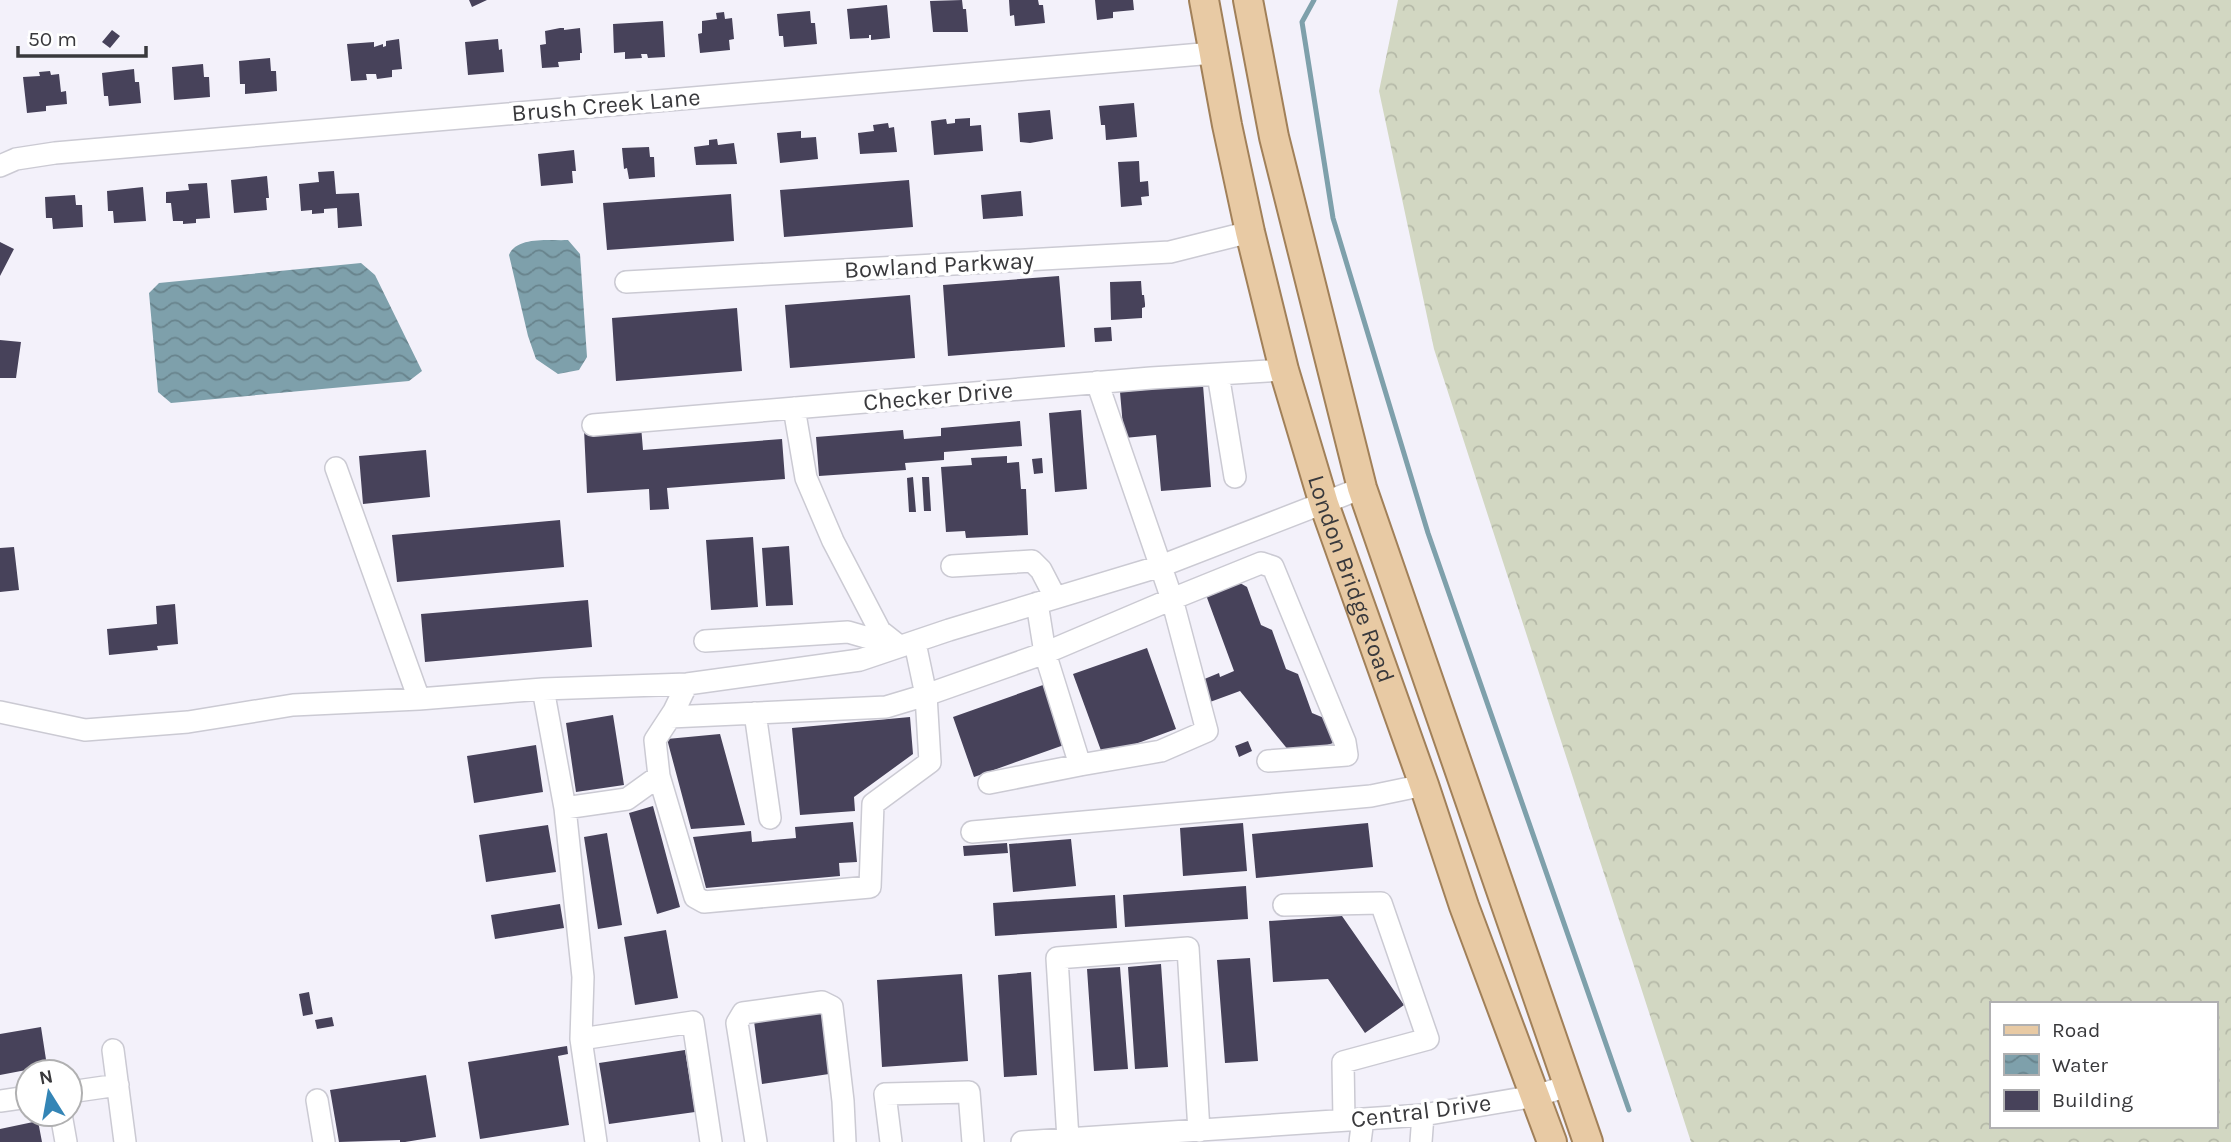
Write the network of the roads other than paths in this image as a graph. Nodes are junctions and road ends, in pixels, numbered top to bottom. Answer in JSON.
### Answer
{"nodes":[{"id":1,"x":1204,"y":0,"type":"edge"},
{"id":2,"x":1248,"y":0,"type":"edge"},
{"id":3,"x":1213,"y":53,"type":"junction"},
{"id":4,"x":0,"y":166,"type":"edge"},
{"id":5,"x":1250,"y":232,"type":"junction"},
{"id":6,"x":626,"y":282,"type":"dead end"},
{"id":7,"x":1284,"y":370,"type":"junction"},
{"id":8,"x":1218,"y":373,"type":"junction"},
{"id":9,"x":1097,"y":382,"type":"junction"},
{"id":10,"x":794,"y":408,"type":"junction"},
{"id":11,"x":593,"y":425,"type":"dead end"},
{"id":12,"x":336,"y":468,"type":"dead end"},
{"id":13,"x":1235,"y":477,"type":"dead end"},
{"id":14,"x":1362,"y":488,"type":"junction"},
{"id":15,"x":1324,"y":503,"type":"junction"},
{"id":16,"x":952,"y":566,"type":"dead end"},
{"id":17,"x":1161,"y":566,"type":"junction"},
{"id":18,"x":1172,"y":599,"type":"junction"},
{"id":19,"x":1046,"y":600,"type":"junction"},
{"id":20,"x":705,"y":642,"type":"dead end"},
{"id":21,"x":907,"y":645,"type":"junction"},
{"id":22,"x":1045,"y":653,"type":"junction"},
{"id":23,"x":687,"y":684,"type":"junction"},
{"id":24,"x":543,"y":689,"type":"junction"},
{"id":25,"x":926,"y":695,"type":"junction"},
{"id":26,"x":419,"y":699,"type":"junction"},
{"id":27,"x":0,"y":712,"type":"edge"},
{"id":28,"x":755,"y":713,"type":"junction"},
{"id":29,"x":670,"y":717,"type":"junction"},
{"id":30,"x":1268,"y":761,"type":"dead end"},
{"id":31,"x":1080,"y":765,"type":"junction"},
{"id":32,"x":659,"y":776,"type":"junction"},
{"id":33,"x":989,"y":783,"type":"dead end"},
{"id":34,"x":1424,"y":785,"type":"junction"},
{"id":35,"x":565,"y":808,"type":"junction"},
{"id":36,"x":769,"y":818,"type":"dead end"},
{"id":37,"x":972,"y":832,"type":"dead end"},
{"id":38,"x":1284,"y":905,"type":"dead end"},
{"id":39,"x":581,"y":1039,"type":"junction"},
{"id":40,"x":113,"y":1051,"type":"dead end"},
{"id":41,"x":118,"y":1085,"type":"junction"},
{"id":42,"x":1568,"y":1086,"type":"junction"},
{"id":43,"x":84,"y":1090,"type":"edge"},
{"id":44,"x":1535,"y":1096,"type":"junction"},
{"id":45,"x":317,"y":1100,"type":"dead end"},
{"id":46,"x":1423,"y":1115,"type":"junction"},
{"id":47,"x":1353,"y":1120,"type":"junction"},
{"id":48,"x":1199,"y":1131,"type":"junction"},
{"id":49,"x":1068,"y":1139,"type":"junction"},
{"id":50,"x":125,"y":1142,"type":"edge"},
{"id":51,"x":324,"y":1142,"type":"edge"},
{"id":52,"x":596,"y":1142,"type":"edge"},
{"id":53,"x":711,"y":1142,"type":"edge"},
{"id":54,"x":756,"y":1142,"type":"edge"},
{"id":55,"x":845,"y":1142,"type":"edge"},
{"id":56,"x":891,"y":1142,"type":"edge"},
{"id":57,"x":973,"y":1142,"type":"edge"},
{"id":58,"x":1022,"y":1142,"type":"edge"},
{"id":59,"x":1360,"y":1142,"type":"edge"},
{"id":60,"x":1421,"y":1142,"type":"edge"},
{"id":61,"x":1552,"y":1142,"type":"edge"},
{"id":62,"x":1588,"y":1142,"type":"edge"}],
"edges":[{"from":1,"to":3,"type":"main road","name":"London Bridge Road"},
{"from":2,"to":14,"type":"main road","name":"London Bridge Road"},
{"from":3,"to":4,"type":"street","name":"Brush Creek Lane"},
{"from":3,"to":5,"type":"main road","name":"London Bridge Road"},
{"from":5,"to":6,"type":"street","name":"Bowland Parkway"},
{"from":5,"to":7,"type":"main road","name":"London Bridge Road"},
{"from":7,"to":8,"type":"street","name":"Checker Drive"},
{"from":7,"to":15,"type":"main road","name":"London Bridge Road"},
{"from":8,"to":9,"type":"street","name":"Checker Drive"},
{"from":8,"to":13,"type":"street"},
{"from":9,"to":10,"type":"street","name":"Checker Drive"},
{"from":9,"to":17,"type":"street"},
{"from":10,"to":11,"type":"street","name":"Checker Drive"},
{"from":10,"to":21,"type":"street"},
{"from":12,"to":26,"type":"street"},
{"from":14,"to":15,"type":"street"},
{"from":14,"to":42,"type":"main road","name":"London Bridge Road"},
{"from":15,"to":17,"type":"street"},
{"from":15,"to":34,"type":"main road","name":"London Bridge Road"},
{"from":16,"to":19,"type":"street"},
{"from":17,"to":18,"type":"street"},
{"from":17,"to":19,"type":"street"},
{"from":18,"to":22,"type":"street"},
{"from":18,"to":30,"type":"street"},
{"from":18,"to":31,"type":"street"},
{"from":19,"to":21,"type":"street"},
{"from":19,"to":22,"type":"street"},
{"from":20,"to":21,"type":"street"},
{"from":21,"to":23,"type":"street"},
{"from":21,"to":25,"type":"street"},
{"from":22,"to":25,"type":"street"},
{"from":22,"to":31,"type":"street"},
{"from":23,"to":24,"type":"street"},
{"from":23,"to":29,"type":"street"},
{"from":24,"to":26,"type":"street"},
{"from":24,"to":35,"type":"street"},
{"from":25,"to":28,"type":"street"},
{"from":25,"to":32,"type":"street"},
{"from":26,"to":27,"type":"street"},
{"from":28,"to":29,"type":"street"},
{"from":28,"to":36,"type":"street"},
{"from":29,"to":32,"type":"street"},
{"from":31,"to":33,"type":"street"},
{"from":32,"to":35,"type":"street"},
{"from":34,"to":37,"type":"street"},
{"from":34,"to":44,"type":"main road","name":"London Bridge Road"},
{"from":35,"to":39,"type":"street"},
{"from":38,"to":47,"type":"street"},
{"from":39,"to":52,"type":"street"},
{"from":39,"to":53,"type":"street"},
{"from":40,"to":41,"type":"street"},
{"from":41,"to":43,"type":"street"},
{"from":41,"to":50,"type":"street"},
{"from":42,"to":44,"type":"street","name":"Central Drive"},
{"from":42,"to":62,"type":"main road","name":"London Bridge Road"},
{"from":44,"to":46,"type":"street","name":"Central Drive"},
{"from":44,"to":61,"type":"main road","name":"London Bridge Road"},
{"from":45,"to":51,"type":"street"},
{"from":46,"to":47,"type":"street","name":"Central Drive"},
{"from":46,"to":60,"type":"street"},
{"from":47,"to":48,"type":"street","name":"Central Drive"},
{"from":47,"to":59,"type":"street"},
{"from":48,"to":49,"type":"street","name":"Central Drive"},
{"from":48,"to":49,"type":"street"},
{"from":49,"to":58,"type":"street","name":"Central Drive"},
{"from":54,"to":55,"type":"street"},
{"from":56,"to":57,"type":"street"}]}
